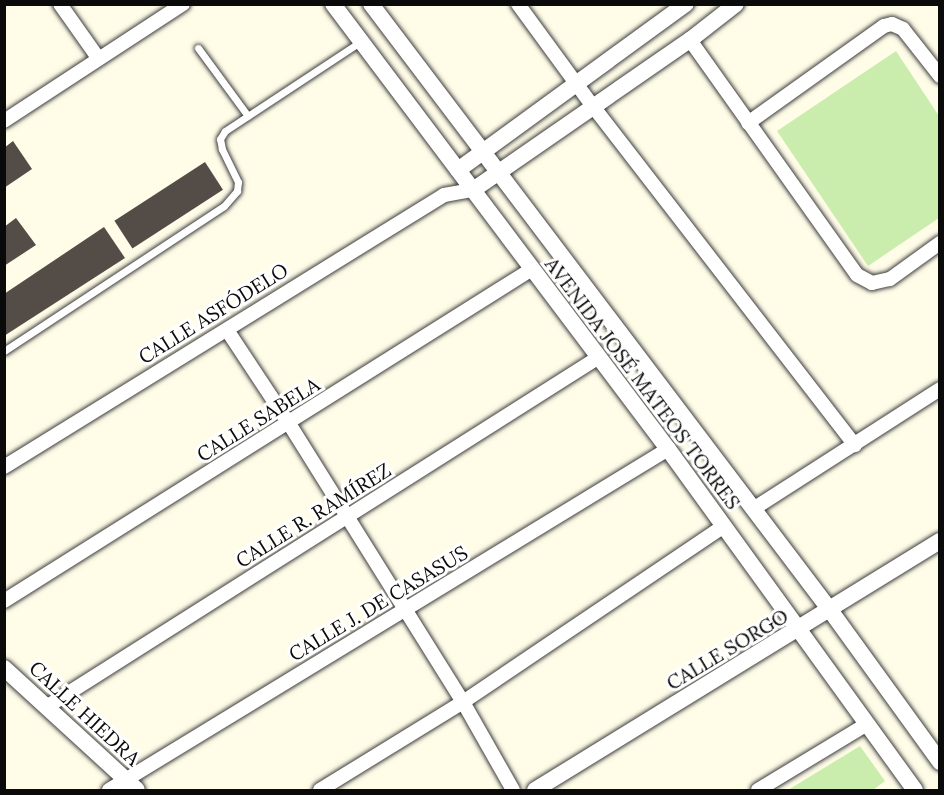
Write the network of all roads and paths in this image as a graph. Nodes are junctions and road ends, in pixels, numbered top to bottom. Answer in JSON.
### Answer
{"nodes":[{"id":1,"x":60,"y":4,"type":"edge"},
{"id":2,"x":183,"y":4,"type":"edge"},
{"id":3,"x":333,"y":4,"type":"edge"},
{"id":4,"x":371,"y":4,"type":"edge"},
{"id":5,"x":519,"y":4,"type":"edge"},
{"id":6,"x":686,"y":4,"type":"edge"},
{"id":7,"x":736,"y":4,"type":"edge"},
{"id":8,"x":690,"y":40,"type":"junction"},
{"id":9,"x":360,"y":42,"type":"junction"},
{"id":10,"x":198,"y":48,"type":"dead end"},
{"id":11,"x":99,"y":59,"type":"junction"},
{"id":12,"x":939,"y":76,"type":"edge"},
{"id":13,"x":579,"y":84,"type":"junction"},
{"id":14,"x":592,"y":105,"type":"junction"},
{"id":15,"x":248,"y":116,"type":"junction"},
{"id":16,"x":6,"y":117,"type":"edge"},
{"id":17,"x":748,"y":123,"type":"junction"},
{"id":18,"x":483,"y":154,"type":"junction"},
{"id":19,"x":458,"y":170,"type":"junction"},
{"id":20,"x":498,"y":174,"type":"junction"},
{"id":21,"x":473,"y":190,"type":"junction"},
{"id":22,"x":444,"y":195,"type":"junction"},
{"id":23,"x":939,"y":243,"type":"edge"},
{"id":24,"x":532,"y":269,"type":"junction"},
{"id":25,"x":227,"y":330,"type":"junction"},
{"id":26,"x":4,"y":351,"type":"edge"},
{"id":27,"x":599,"y":357,"type":"junction"},
{"id":28,"x":939,"y":389,"type":"edge"},
{"id":29,"x":288,"y":422,"type":"junction"},
{"id":30,"x":855,"y":445,"type":"junction"},
{"id":31,"x":668,"y":450,"type":"junction"},
{"id":32,"x":4,"y":467,"type":"edge"},
{"id":33,"x":753,"y":509,"type":"junction"},
{"id":34,"x":347,"y":516,"type":"junction"},
{"id":35,"x":724,"y":526,"type":"junction"},
{"id":36,"x":939,"y":541,"type":"edge"},
{"id":37,"x":4,"y":601,"type":"edge"},
{"id":38,"x":404,"y":610,"type":"junction"},
{"id":39,"x":830,"y":610,"type":"junction"},
{"id":40,"x":798,"y":630,"type":"junction"},
{"id":41,"x":4,"y":668,"type":"edge"},
{"id":42,"x":463,"y":702,"type":"junction"},
{"id":43,"x":48,"y":706,"type":"junction"},
{"id":44,"x":867,"y":724,"type":"junction"},
{"id":45,"x":939,"y":762,"type":"edge"},
{"id":46,"x":132,"y":785,"type":"edge"},
{"id":47,"x":908,"y":788,"type":"edge"},
{"id":48,"x":109,"y":790,"type":"edge"},
{"id":49,"x":320,"y":790,"type":"edge"},
{"id":50,"x":513,"y":790,"type":"edge"},
{"id":51,"x":535,"y":790,"type":"edge"},
{"id":52,"x":758,"y":790,"type":"edge"}],
"edges":[{"from":1,"to":11,"type":"street"},
{"from":2,"to":11,"type":"street"},
{"from":3,"to":9,"type":"street","name":"AVENIDA JOSÉ MATEOS TORRES"},
{"from":4,"to":18,"type":"street","name":"AVENIDA JOSÉ MATEOS TORRES"},
{"from":5,"to":13,"type":"street"},
{"from":6,"to":13,"type":"street","name":"CALLE ASFÓDELO"},
{"from":7,"to":8,"type":"street","name":"CALLE ASFÓDELO"},
{"from":8,"to":14,"type":"street","name":"CALLE ASFÓDELO"},
{"from":8,"to":17,"type":"street"},
{"from":9,"to":15,"type":"lane"},
{"from":9,"to":19,"type":"street","name":"AVENIDA JOSÉ MATEOS TORRES"},
{"from":10,"to":15,"type":"lane"},
{"from":11,"to":16,"type":"street"},
{"from":12,"to":17,"type":"street"},
{"from":13,"to":14,"type":"street"},
{"from":13,"to":18,"type":"street","name":"CALLE ASFÓDELO"},
{"from":14,"to":20,"type":"street","name":"CALLE ASFÓDELO"},
{"from":14,"to":30,"type":"street"},
{"from":15,"to":26,"type":"lane"},
{"from":17,"to":23,"type":"street"},
{"from":18,"to":19,"type":"street","name":"CALLE ASFÓDELO"},
{"from":18,"to":20,"type":"street","name":"AVENIDA JOSÉ MATEOS TORRES"},
{"from":19,"to":21,"type":"street","name":"AVENIDA JOSÉ MATEOS TORRES"},
{"from":19,"to":22,"type":"street","name":"CALLE ASFÓDELO"},
{"from":20,"to":21,"type":"street","name":"CALLE ASFÓDELO"},
{"from":20,"to":33,"type":"street","name":"AVENIDA JOSÉ MATEOS TORRES"},
{"from":21,"to":22,"type":"street","name":"CALLE ASFÓDELO"},
{"from":21,"to":24,"type":"street","name":"AVENIDA JOSÉ MATEOS TORRES"},
{"from":22,"to":25,"type":"street","name":"CALLE ASFÓDELO"},
{"from":24,"to":27,"type":"street","name":"AVENIDA JOSÉ MATEOS TORRES"},
{"from":24,"to":29,"type":"street","name":"CALLE SABELA"},
{"from":25,"to":29,"type":"street"},
{"from":25,"to":32,"type":"street","name":"CALLE ASFÓDELO"},
{"from":27,"to":31,"type":"street","name":"AVENIDA JOSÉ MATEOS TORRES"},
{"from":27,"to":34,"type":"street","name":"CALLE R. RAMÍREZ"},
{"from":28,"to":30,"type":"street"},
{"from":29,"to":34,"type":"street"},
{"from":29,"to":37,"type":"street","name":"CALLE SABELA"},
{"from":30,"to":33,"type":"street"},
{"from":31,"to":35,"type":"street","name":"AVENIDA JOSÉ MATEOS TORRES"},
{"from":31,"to":38,"type":"street","name":"CALLE J. DE CASASUS"},
{"from":33,"to":39,"type":"street","name":"AVENIDA JOSÉ MATEOS TORRES"},
{"from":34,"to":38,"type":"street"},
{"from":34,"to":43,"type":"street","name":"CALLE R. RAMÍREZ"},
{"from":35,"to":40,"type":"street","name":"AVENIDA JOSÉ MATEOS TORRES"},
{"from":35,"to":42,"type":"street"},
{"from":36,"to":39,"type":"street","name":"CALLE SORGO"},
{"from":38,"to":42,"type":"street"},
{"from":38,"to":46,"type":"street","name":"CALLE J. DE CASASUS"},
{"from":39,"to":40,"type":"street","name":"CALLE SORGO"},
{"from":39,"to":45,"type":"street","name":"AVENIDA JOSÉ MATEOS TORRES"},
{"from":40,"to":44,"type":"street","name":"AVENIDA JOSÉ MATEOS TORRES"},
{"from":40,"to":51,"type":"street","name":"CALLE SORGO"},
{"from":41,"to":43,"type":"street","name":"CALLE HIEDRA"},
{"from":42,"to":49,"type":"street"},
{"from":42,"to":50,"type":"street"},
{"from":43,"to":46,"type":"street","name":"CALLE HIEDRA"},
{"from":44,"to":47,"type":"street","name":"AVENIDA JOSÉ MATEOS TORRES"},
{"from":44,"to":52,"type":"street"},
{"from":46,"to":48,"type":"street","name":"CALLE J. DE CASASUS"}]}
